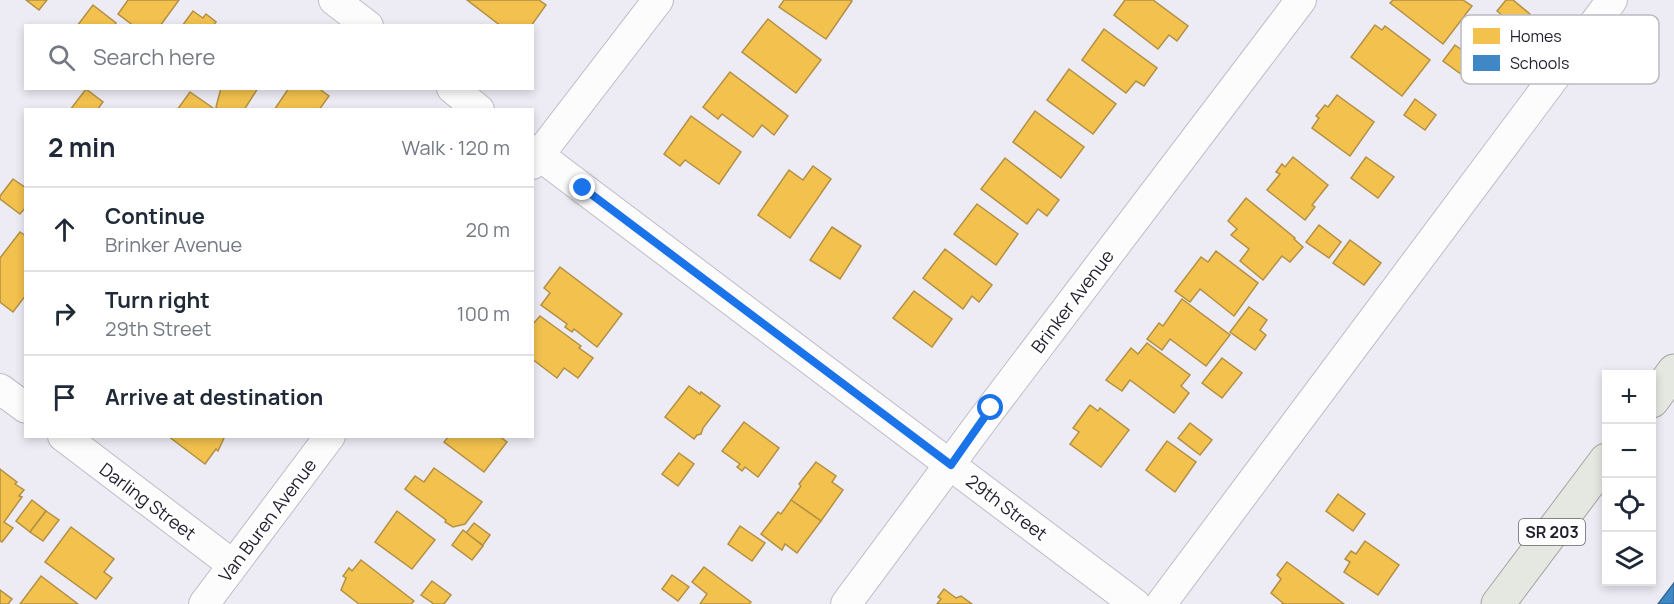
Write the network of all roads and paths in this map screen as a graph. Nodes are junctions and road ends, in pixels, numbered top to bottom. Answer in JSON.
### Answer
{"nodes":[{"id":1,"x":334,"y":0,"type":"edge"},
{"id":2,"x":658,"y":0,"type":"edge"},
{"id":3,"x":1301,"y":0,"type":"edge"},
{"id":4,"x":1612,"y":0,"type":"edge"},
{"id":5,"x":1601,"y":15,"type":"edge"},
{"id":6,"x":365,"y":24,"type":"edge"},
{"id":7,"x":1549,"y":84,"type":"edge"},
{"id":8,"x":454,"y":90,"type":"edge"},
{"id":9,"x":477,"y":108,"type":"edge"},
{"id":10,"x":535,"y":157,"type":"edge"},
{"id":11,"x":1674,"y":371,"type":"edge"},
{"id":12,"x":0,"y":389,"type":"edge"},
{"id":13,"x":1656,"y":396,"type":"edge"},
{"id":14,"x":24,"y":407,"type":"edge"},
{"id":15,"x":66,"y":438,"type":"edge"},
{"id":16,"x":328,"y":438,"type":"edge"},
{"id":17,"x":951,"y":465,"type":"junction"},
{"id":18,"x":1602,"y":465,"type":"edge"},
{"id":19,"x":233,"y":565,"type":"junction"},
{"id":20,"x":204,"y":604,"type":"edge"},
{"id":21,"x":846,"y":604,"type":"edge"},
{"id":22,"x":1135,"y":604,"type":"edge"},
{"id":23,"x":1161,"y":604,"type":"edge"},
{"id":24,"x":1498,"y":604,"type":"edge"}],
"edges":[{"from":1,"to":6,"type":"street"},
{"from":2,"to":10,"type":"street"},
{"from":3,"to":17,"type":"street","name":"Brinker Avenue"},
{"from":4,"to":5,"type":"street"},
{"from":7,"to":23,"type":"street"},
{"from":8,"to":9,"type":"street"},
{"from":10,"to":17,"type":"street","name":"29th Street"},
{"from":11,"to":13,"type":"main road"},
{"from":12,"to":14,"type":"street"},
{"from":15,"to":19,"type":"street","name":"Darling Street"},
{"from":16,"to":19,"type":"street","name":"Van Buren Avenue"},
{"from":17,"to":21,"type":"street","name":"Brinker Avenue"},
{"from":17,"to":22,"type":"street","name":"29th Street"},
{"from":18,"to":24,"type":"main road","number":"SR 203"},
{"from":19,"to":20,"type":"street","name":"Van Buren Avenue"}]}
